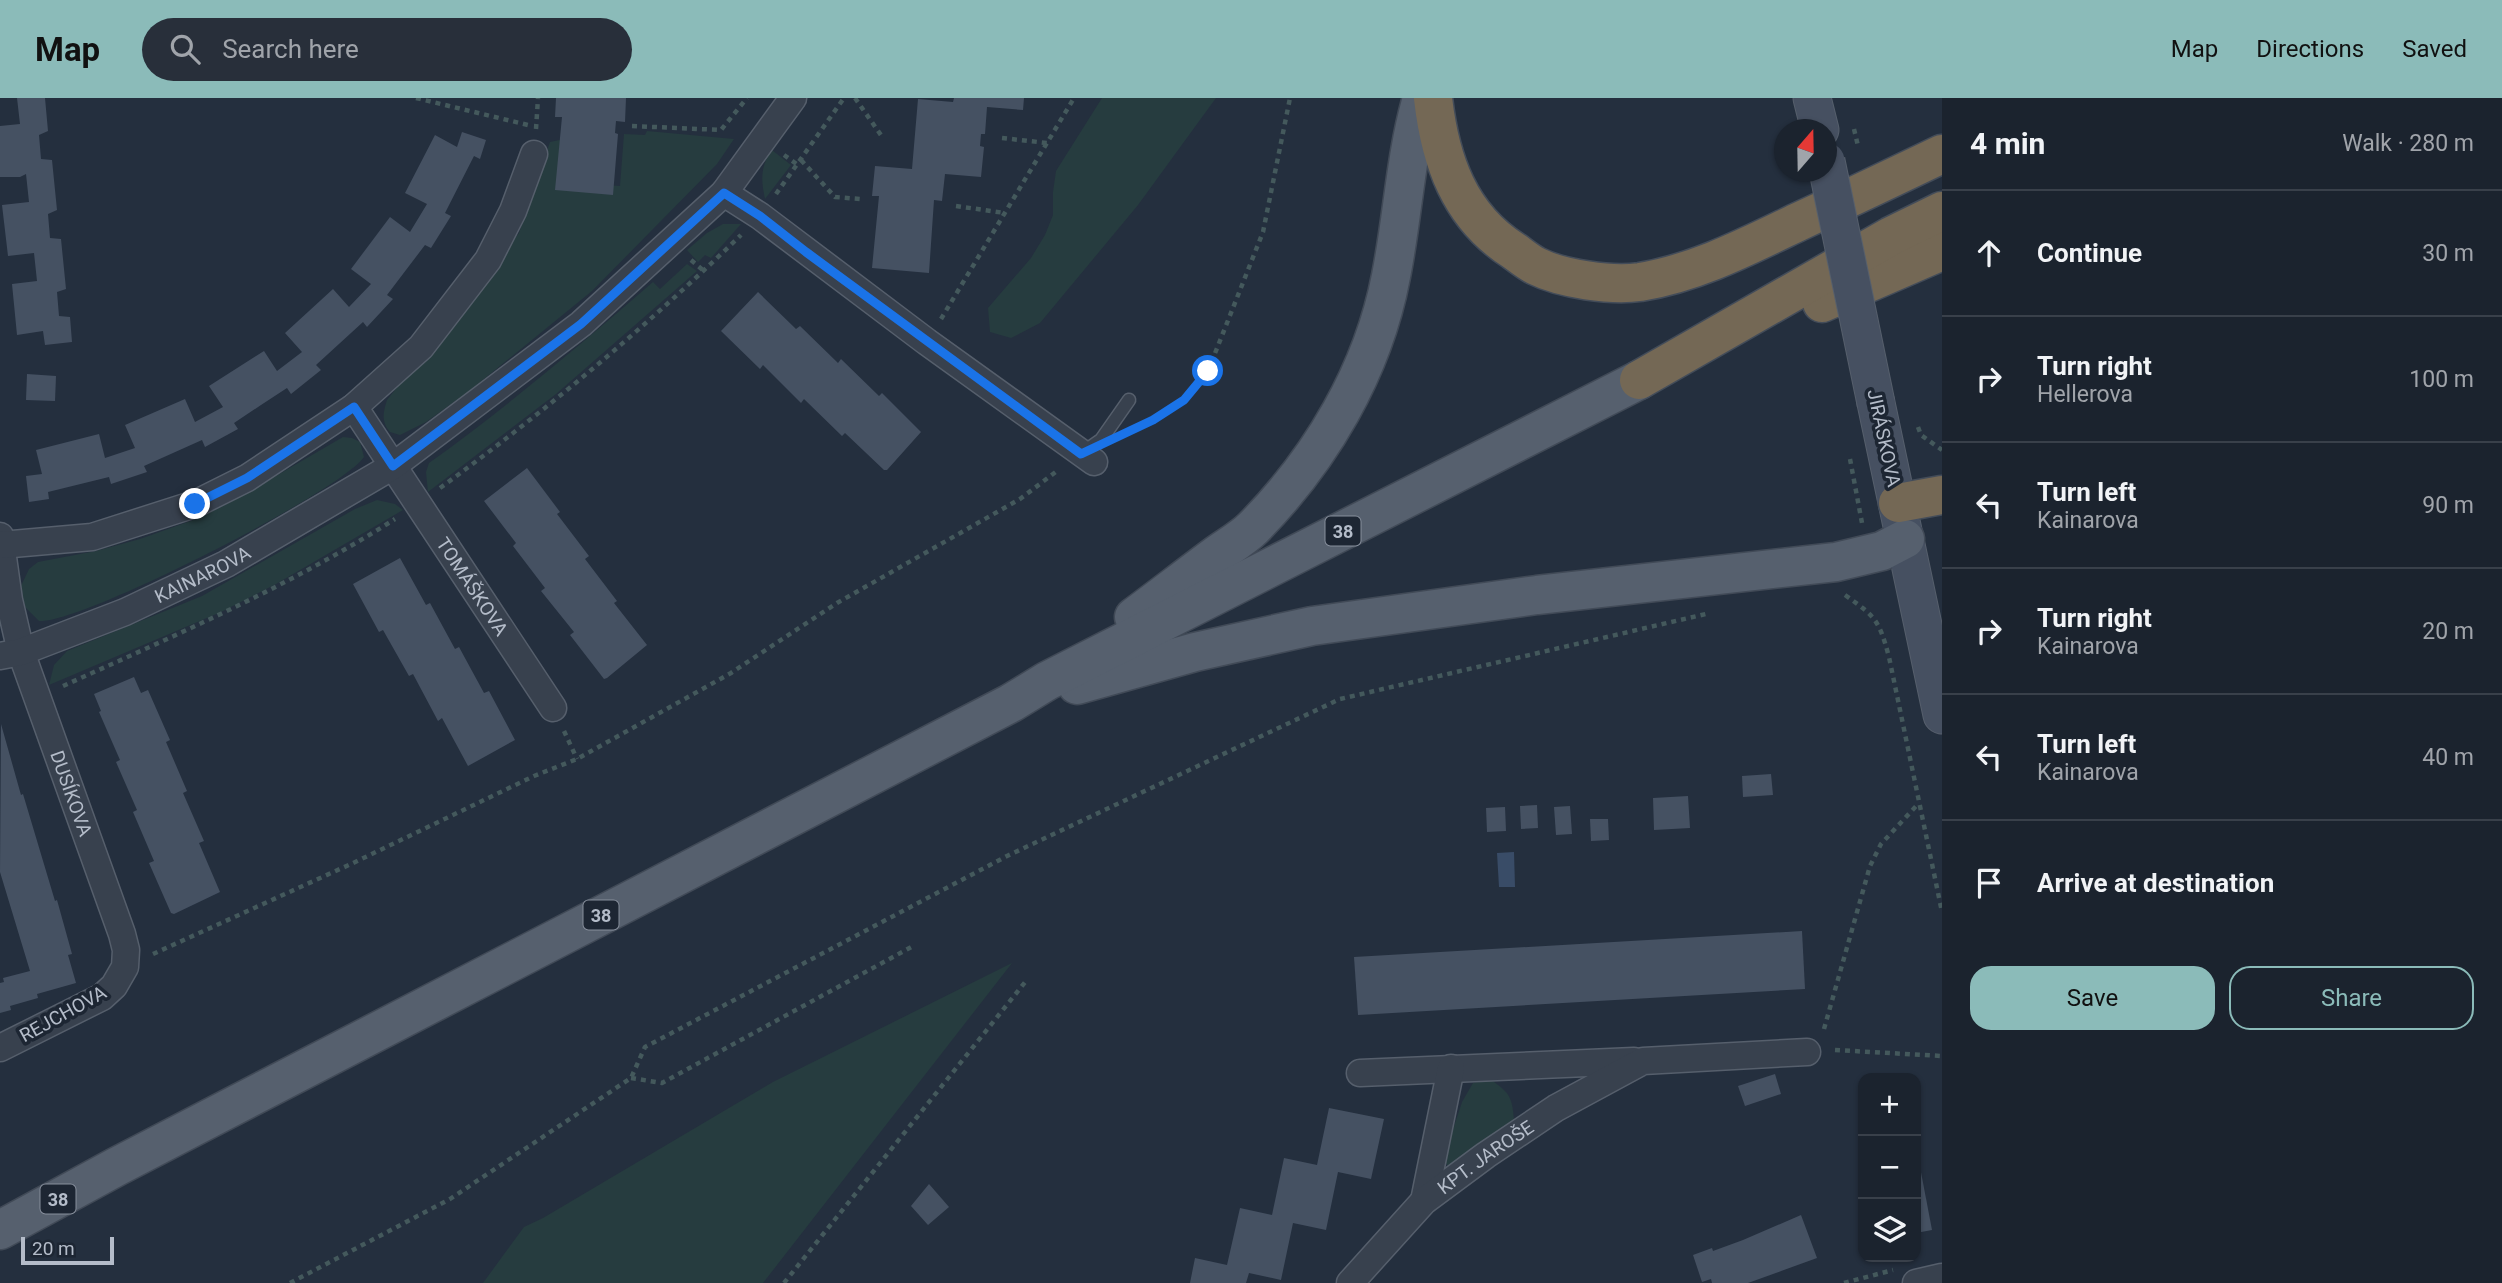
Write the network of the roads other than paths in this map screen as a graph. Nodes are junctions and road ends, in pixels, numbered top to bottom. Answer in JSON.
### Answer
{"nodes":[{"id":1,"x":793,"y":98,"type":"edge"},
{"id":2,"x":1422,"y":98,"type":"edge"},
{"id":3,"x":1433,"y":98,"type":"edge"},
{"id":4,"x":1812,"y":98,"type":"edge"},
{"id":5,"x":1817,"y":119,"type":"edge"},
{"id":6,"x":534,"y":154,"type":"dead end"},
{"id":7,"x":1942,"y":154,"type":"edge"},
{"id":8,"x":1830,"y":182,"type":"edge"},
{"id":9,"x":724,"y":193,"type":"junction"},
{"id":10,"x":1942,"y":211,"type":"edge"},
{"id":11,"x":1942,"y":251,"type":"edge"},
{"id":12,"x":1640,"y":380,"type":"junction"},
{"id":13,"x":1129,"y":400,"type":"dead end"},
{"id":14,"x":354,"y":407,"type":"junction"},
{"id":15,"x":1088,"y":458,"type":"joint"},
{"id":16,"x":393,"y":466,"type":"junction"},
{"id":17,"x":1942,"y":495,"type":"edge"},
{"id":18,"x":1901,"y":521,"type":"junction"},
{"id":19,"x":1,"y":541,"type":"edge"},
{"id":20,"x":10,"y":654,"type":"edge"},
{"id":21,"x":1047,"y":681,"type":"junction"},
{"id":22,"x":1011,"y":703,"type":"junction"},
{"id":23,"x":553,"y":708,"type":"dead end"},
{"id":24,"x":1942,"y":715,"type":"edge"},
{"id":25,"x":125,"y":967,"type":"joint"},
{"id":26,"x":1815,"y":1042,"type":"road end"},
{"id":27,"x":0,"y":1048,"type":"edge"},
{"id":28,"x":1643,"y":1061,"type":"junction"},
{"id":29,"x":1451,"y":1068,"type":"junction"},
{"id":30,"x":1360,"y":1073,"type":"dead end"},
{"id":31,"x":116,"y":1167,"type":"junction"},
{"id":32,"x":1424,"y":1201,"type":"junction"},
{"id":33,"x":0,"y":1230,"type":"edge"},
{"id":34,"x":0,"y":1243,"type":"edge"},
{"id":35,"x":1942,"y":1277,"type":"edge"},
{"id":36,"x":1350,"y":1283,"type":"edge"},
{"id":37,"x":1916,"y":1283,"type":"edge"}],
"edges":[{"from":1,"to":9,"type":"street","name":"KAINAROVA"},
{"from":2,"to":21,"type":"main road"},
{"from":3,"to":7,"type":"highway"},
{"from":4,"to":5,"type":"main road"},
{"from":6,"to":14,"type":"street"},
{"from":8,"to":18,"type":"main road","name":"JIRÁSKOVA","bridge":true},
{"from":9,"to":15,"type":"street"},
{"from":9,"to":16,"type":"street","name":"KAINAROVA"},
{"from":10,"to":12,"type":"highway","number":"38"},
{"from":11,"to":12,"type":"highway","number":"38"},
{"from":12,"to":21,"type":"main road","number":"38"},
{"from":13,"to":15,"type":"lane"},
{"from":14,"to":16,"type":"street"},
{"from":14,"to":19,"type":"street"},
{"from":16,"to":20,"type":"street","name":"KAINAROVA"},
{"from":16,"to":23,"type":"street","name":"TOMÁŠKOVA"},
{"from":17,"to":18,"type":"highway"},
{"from":18,"to":22,"type":"main road"},
{"from":18,"to":24,"type":"main road","name":"JIRÁSKOVA"},
{"from":19,"to":20,"type":"street","name":"DUSÍKOVA"},
{"from":20,"to":25,"type":"street","name":"DUSÍKOVA"},
{"from":21,"to":22,"type":"main road","number":"38"},
{"from":22,"to":31,"type":"main road","number":"38"},
{"from":25,"to":27,"type":"street","name":"REJCHOVA"},
{"from":26,"to":28,"type":"street","name":"KPT. JAROŠE"},
{"from":28,"to":29,"type":"street","name":"KPT. JAROŠE"},
{"from":28,"to":32,"type":"street","name":"KPT. JAROŠE"},
{"from":29,"to":30,"type":"street","name":"KPT. JAROŠE"},
{"from":29,"to":32,"type":"street"},
{"from":31,"to":33,"type":"main road","number":"38"},
{"from":31,"to":34,"type":"main road"},
{"from":32,"to":36,"type":"street","name":"KPT. JAROŠE"},
{"from":35,"to":37,"type":"street"}]}
